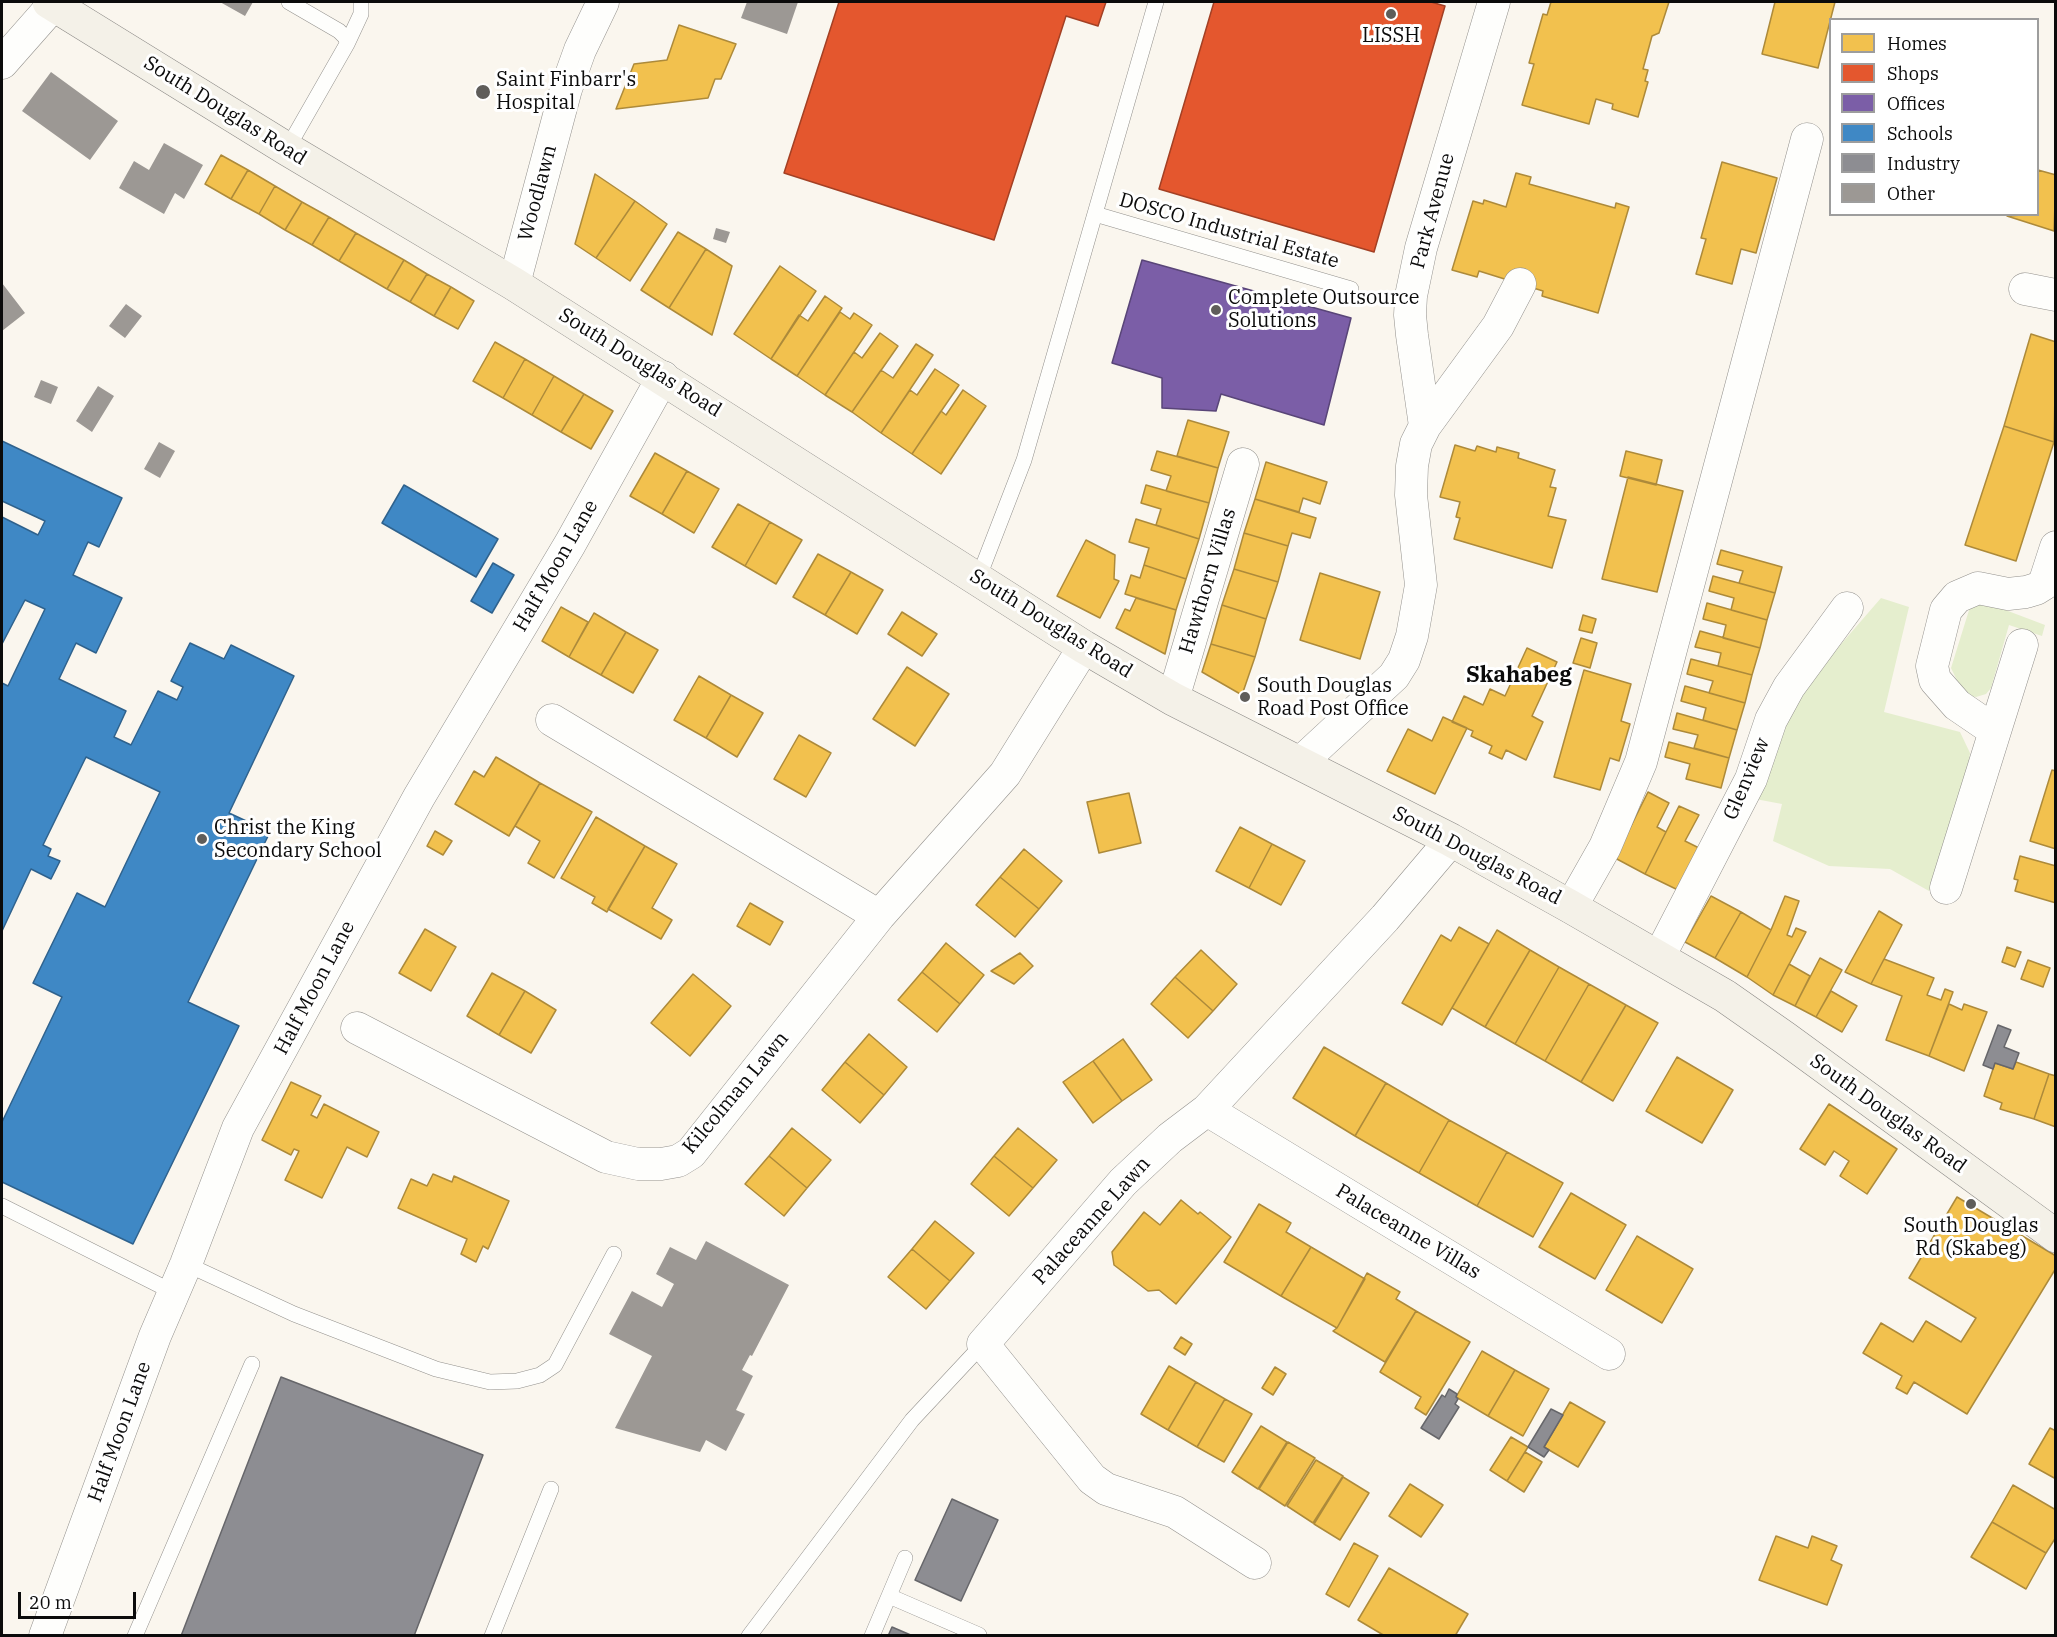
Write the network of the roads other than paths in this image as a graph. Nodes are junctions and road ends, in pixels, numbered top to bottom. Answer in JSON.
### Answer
{"nodes":[{"id":1,"x":289,"y":2,"type":"edge"},
{"id":2,"x":603,"y":2,"type":"edge"},
{"id":3,"x":1156,"y":2,"type":"edge"},
{"id":4,"x":1494,"y":2,"type":"edge"},
{"id":5,"x":51,"y":3,"type":"edge"},
{"id":6,"x":363,"y":6,"type":"edge"},
{"id":7,"x":347,"y":44,"type":"junction"},
{"id":8,"x":2,"y":63,"type":"edge"},
{"id":9,"x":1807,"y":139,"type":"dead end"},
{"id":10,"x":287,"y":149,"type":"junction"},
{"id":11,"x":1095,"y":214,"type":"junction"},
{"id":12,"x":514,"y":284,"type":"junction"},
{"id":13,"x":1520,"y":284,"type":"dead end"},
{"id":14,"x":1351,"y":289,"type":"dead end"},
{"id":15,"x":2025,"y":289,"type":"dead end"},
{"id":16,"x":2055,"y":295,"type":"edge"},
{"id":17,"x":663,"y":377,"type":"junction"},
{"id":18,"x":1425,"y":426,"type":"junction"},
{"id":19,"x":1243,"y":464,"type":"dead end"},
{"id":20,"x":2055,"y":547,"type":"edge"},
{"id":21,"x":978,"y":579,"type":"junction"},
{"id":22,"x":1847,"y":608,"type":"dead end"},
{"id":23,"x":2022,"y":645,"type":"dead end"},
{"id":24,"x":1084,"y":647,"type":"junction"},
{"id":25,"x":1173,"y":699,"type":"junction"},
{"id":26,"x":552,"y":720,"type":"dead end"},
{"id":27,"x":1995,"y":731,"type":"junction"},
{"id":28,"x":1300,"y":763,"type":"junction"},
{"id":29,"x":1451,"y":840,"type":"junction"},
{"id":30,"x":1946,"y":888,"type":"dead end"},
{"id":31,"x":1571,"y":907,"type":"junction"},
{"id":32,"x":879,"y":916,"type":"junction"},
{"id":33,"x":1659,"y":957,"type":"junction"},
{"id":34,"x":357,"y":1028,"type":"dead end"},
{"id":35,"x":1208,"y":1110,"type":"junction"},
{"id":36,"x":2,"y":1206,"type":"edge"},
{"id":37,"x":2055,"y":1236,"type":"edge"},
{"id":38,"x":614,"y":1254,"type":"dead end"},
{"id":39,"x":186,"y":1264,"type":"junction"},
{"id":40,"x":173,"y":1292,"type":"junction"},
{"id":41,"x":982,"y":1344,"type":"junction"},
{"id":42,"x":1609,"y":1354,"type":"dead end"},
{"id":43,"x":252,"y":1364,"type":"dead end"},
{"id":44,"x":551,"y":1489,"type":"dead end"},
{"id":45,"x":905,"y":1558,"type":"dead end"},
{"id":46,"x":1255,"y":1563,"type":"dead end"},
{"id":47,"x":889,"y":1596,"type":"junction"},
{"id":48,"x":45,"y":1635,"type":"edge"},
{"id":49,"x":135,"y":1635,"type":"edge"},
{"id":50,"x":492,"y":1635,"type":"edge"},
{"id":51,"x":749,"y":1635,"type":"edge"},
{"id":52,"x":872,"y":1635,"type":"edge"},
{"id":53,"x":979,"y":1635,"type":"edge"}],
"edges":[{"from":1,"to":7,"type":"lane"},
{"from":2,"to":12,"type":"street","name":"Woodlawn"},
{"from":3,"to":11,"type":"lane"},
{"from":4,"to":18,"type":"street","name":"Park Avenue"},
{"from":5,"to":8,"type":"street"},
{"from":5,"to":10,"type":"main road","name":"South Douglas Road"},
{"from":6,"to":7,"type":"lane"},
{"from":7,"to":10,"type":"lane"},
{"from":9,"to":31,"type":"street"},
{"from":10,"to":12,"type":"main road","name":"South Douglas Road"},
{"from":11,"to":14,"type":"lane","name":"DOSCO Industrial Estate"},
{"from":11,"to":21,"type":"lane"},
{"from":12,"to":17,"type":"main road","name":"South Douglas Road"},
{"from":13,"to":18,"type":"street","name":"Park Avenue"},
{"from":15,"to":16,"type":"street"},
{"from":17,"to":21,"type":"main road","name":"South Douglas Road"},
{"from":17,"to":39,"type":"street","name":"Half Moon Lane"},
{"from":18,"to":28,"type":"street","name":"Park Avenue"},
{"from":19,"to":25,"type":"street","name":"Hawthorn Villas"},
{"from":20,"to":27,"type":"street"},
{"from":21,"to":24,"type":"main road","name":"South Douglas Road"},
{"from":22,"to":33,"type":"street","name":"Glenview"},
{"from":23,"to":27,"type":"street"},
{"from":24,"to":25,"type":"main road","name":"South Douglas Road"},
{"from":24,"to":32,"type":"street","name":"Kilcolman Lawn"},
{"from":25,"to":28,"type":"main road","name":"South Douglas Road"},
{"from":26,"to":32,"type":"street"},
{"from":27,"to":30,"type":"street"},
{"from":28,"to":29,"type":"main road","name":"South Douglas Road"},
{"from":29,"to":31,"type":"main road","name":"South Douglas Road"},
{"from":29,"to":35,"type":"street","name":"Palaceanne Lawn"},
{"from":31,"to":33,"type":"main road","name":"South Douglas Road"},
{"from":32,"to":34,"type":"street","name":"Kilcolman Lawn"},
{"from":33,"to":37,"type":"main road","name":"South Douglas Road"},
{"from":35,"to":41,"type":"street","name":"Palaceanne Lawn"},
{"from":35,"to":42,"type":"street","name":"Palaceanne Villas"},
{"from":36,"to":40,"type":"lane"},
{"from":38,"to":39,"type":"lane"},
{"from":39,"to":40,"type":"street","name":"Half Moon Lane"},
{"from":40,"to":48,"type":"street","name":"Half Moon Lane"},
{"from":41,"to":46,"type":"street"},
{"from":41,"to":51,"type":"lane"},
{"from":43,"to":49,"type":"lane"},
{"from":44,"to":50,"type":"lane"},
{"from":45,"to":47,"type":"lane"},
{"from":47,"to":52,"type":"lane"},
{"from":47,"to":53,"type":"lane"}]}
